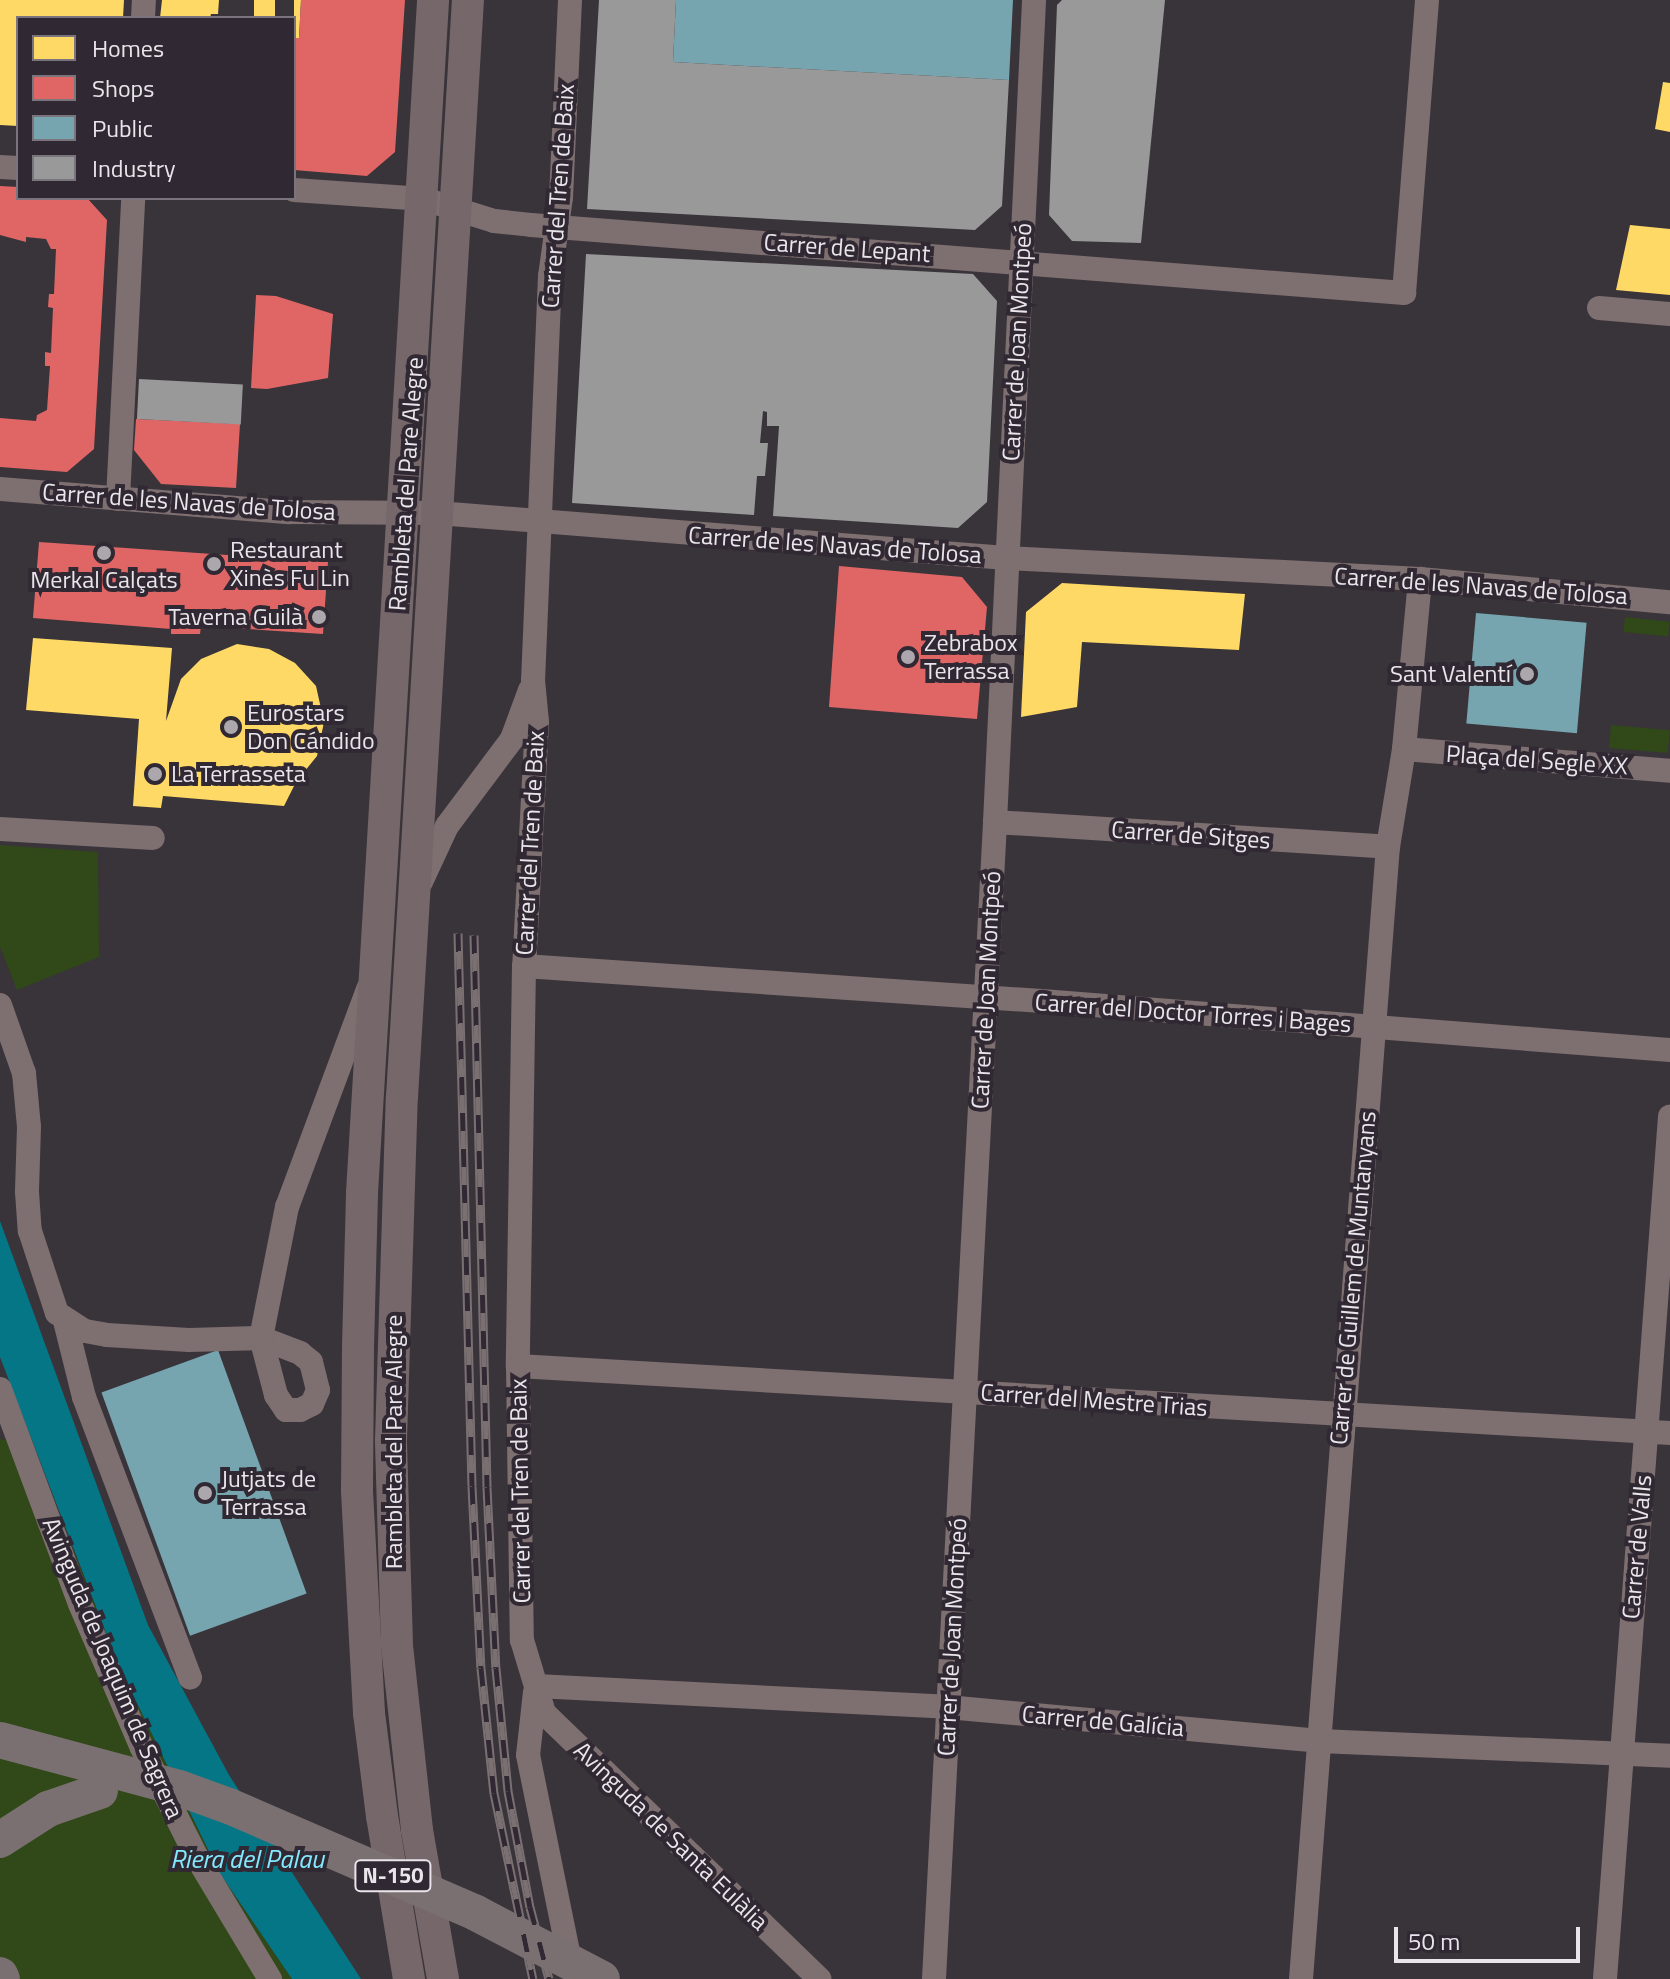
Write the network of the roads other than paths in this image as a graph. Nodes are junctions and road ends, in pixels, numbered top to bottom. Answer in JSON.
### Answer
{"nodes":[{"id":1,"x":433,"y":0,"type":"edge"},
{"id":2,"x":468,"y":0,"type":"edge"},
{"id":3,"x":570,"y":0,"type":"edge"},
{"id":4,"x":1034,"y":0,"type":"edge"},
{"id":5,"x":1427,"y":0,"type":"edge"},
{"id":6,"x":296,"y":190,"type":"edge"},
{"id":7,"x":424,"y":199,"type":"junction"},
{"id":8,"x":133,"y":200,"type":"edge"},
{"id":9,"x":455,"y":210,"type":"junction"},
{"id":10,"x":555,"y":227,"type":"junction"},
{"id":11,"x":1021,"y":261,"type":"junction"},
{"id":12,"x":1599,"y":308,"type":"dead end"},
{"id":13,"x":1670,"y":314,"type":"edge"},
{"id":14,"x":0,"y":489,"type":"edge"},
{"id":15,"x":118,"y":499,"type":"junction"},
{"id":16,"x":438,"y":513,"type":"junction"},
{"id":17,"x":404,"y":514,"type":"junction"},
{"id":18,"x":539,"y":523,"type":"junction"},
{"id":19,"x":1006,"y":558,"type":"junction"},
{"id":20,"x":1420,"y":579,"type":"junction"},
{"id":21,"x":1670,"y":602,"type":"edge"},
{"id":22,"x":533,"y":680,"type":"junction"},
{"id":23,"x":1404,"y":749,"type":"junction"},
{"id":24,"x":1670,"y":771,"type":"edge"},
{"id":25,"x":995,"y":822,"type":"junction"},
{"id":26,"x":0,"y":829,"type":"edge"},
{"id":27,"x":153,"y":838,"type":"dead end"},
{"id":28,"x":1388,"y":847,"type":"junction"},
{"id":29,"x":414,"y":902,"type":"junction"},
{"id":30,"x":524,"y":966,"type":"junction"},
{"id":31,"x":376,"y":967,"type":"junction"},
{"id":32,"x":986,"y":1000,"type":"junction"},
{"id":33,"x":0,"y":1005,"type":"edge"},
{"id":34,"x":1375,"y":1026,"type":"junction"},
{"id":35,"x":1670,"y":1050,"type":"edge"},
{"id":36,"x":1670,"y":1116,"type":"edge"},
{"id":37,"x":65,"y":1321,"type":"junction"},
{"id":38,"x":518,"y":1366,"type":"junction"},
{"id":39,"x":0,"y":1389,"type":"edge"},
{"id":40,"x":965,"y":1392,"type":"junction"},
{"id":41,"x":1342,"y":1416,"type":"junction"},
{"id":42,"x":1658,"y":1432,"type":"edge"},
{"id":43,"x":190,"y":1678,"type":"dead end"},
{"id":44,"x":536,"y":1686,"type":"junction"},
{"id":45,"x":947,"y":1707,"type":"junction"},
{"id":46,"x":0,"y":1740,"type":"edge"},
{"id":47,"x":1319,"y":1741,"type":"junction"},
{"id":48,"x":1621,"y":1753,"type":"junction"},
{"id":49,"x":59,"y":1755,"type":"junction"},
{"id":50,"x":1670,"y":1756,"type":"edge"},
{"id":51,"x":0,"y":1758,"type":"edge"},
{"id":52,"x":0,"y":1765,"type":"edge"},
{"id":53,"x":119,"y":1788,"type":"junction"},
{"id":54,"x":0,"y":1840,"type":"edge"},
{"id":55,"x":270,"y":1979,"type":"edge"},
{"id":56,"x":409,"y":1979,"type":"edge"},
{"id":57,"x":443,"y":1979,"type":"edge"},
{"id":58,"x":587,"y":1979,"type":"edge"},
{"id":59,"x":819,"y":1979,"type":"edge"},
{"id":60,"x":934,"y":1979,"type":"edge"},
{"id":61,"x":1301,"y":1979,"type":"edge"},
{"id":62,"x":1605,"y":1979,"type":"edge"}],
"edges":[{"from":1,"to":7,"type":"main road","name":"Rambleta del Pare Alegre"},
{"from":2,"to":9,"type":"main road","name":"Rambleta del Pare Alegre"},
{"from":3,"to":10,"type":"street","name":"Carrer del Tren de Baix"},
{"from":4,"to":11,"type":"street","name":"Carrer de Joan Montpeó"},
{"from":5,"to":11,"type":"street","name":"Carrer de Lepant"},
{"from":6,"to":7,"type":"street","name":"Carrer de Lepant"},
{"from":7,"to":9,"type":"street","name":"Carrer de Lepant"},
{"from":7,"to":17,"type":"main road","name":"Rambleta del Pare Alegre"},
{"from":8,"to":15,"type":"street"},
{"from":9,"to":10,"type":"street","name":"Carrer de Lepant"},
{"from":9,"to":16,"type":"main road","name":"Rambleta del Pare Alegre"},
{"from":10,"to":11,"type":"street","name":"Carrer de Lepant"},
{"from":10,"to":18,"type":"street","name":"Carrer del Tren de Baix"},
{"from":11,"to":19,"type":"street","name":"Carrer de Joan Montpeó"},
{"from":12,"to":13,"type":"street"},
{"from":14,"to":15,"type":"street","name":"Carrer de les Navas de Tolosa"},
{"from":15,"to":17,"type":"street","name":"Carrer de les Navas de Tolosa"},
{"from":16,"to":17,"type":"street","name":"Carrer de les Navas de Tolosa"},
{"from":16,"to":18,"type":"street","name":"Carrer de les Navas de Tolosa"},
{"from":16,"to":29,"type":"main road","name":"Rambleta del Pare Alegre"},
{"from":17,"to":31,"type":"main road","name":"Rambleta del Pare Alegre"},
{"from":18,"to":19,"type":"street","name":"Carrer de les Navas de Tolosa"},
{"from":18,"to":22,"type":"street","name":"Carrer del Tren de Baix"},
{"from":19,"to":20,"type":"street","name":"Carrer de les Navas de Tolosa"},
{"from":19,"to":25,"type":"street","name":"Carrer de Joan Montpeó"},
{"from":20,"to":21,"type":"street","name":"Carrer de les Navas de Tolosa"},
{"from":20,"to":23,"type":"street","name":"Carrer de Guillem de Muntanyans"},
{"from":22,"to":29,"type":"street","name":"Rambleta del Pare Alegre"},
{"from":22,"to":30,"type":"street","name":"Carrer del Tren de Baix"},
{"from":23,"to":24,"type":"street","name":"Plaça del Segle XX"},
{"from":23,"to":28,"type":"street","name":"Carrer de Guillem de Muntanyans"},
{"from":25,"to":28,"type":"street","name":"Carrer de Sitges"},
{"from":25,"to":32,"type":"street","name":"Carrer de Joan Montpeó"},
{"from":26,"to":27,"type":"street"},
{"from":28,"to":34,"type":"street","name":"Carrer de Guillem de Muntanyans"},
{"from":29,"to":57,"type":"main road","name":"Rambleta del Pare Alegre"},
{"from":30,"to":32,"type":"street","name":"Carrer del Doctor Torres i Bages"},
{"from":30,"to":38,"type":"street","name":"Carrer del Tren de Baix"},
{"from":31,"to":37,"type":"street","name":"Rambleta del Pare Alegre"},
{"from":31,"to":56,"type":"main road","name":"Rambleta del Pare Alegre"},
{"from":32,"to":34,"type":"street","name":"Carrer del Doctor Torres i Bages"},
{"from":32,"to":40,"type":"street","name":"Carrer de Joan Montpeó"},
{"from":33,"to":37,"type":"street"},
{"from":34,"to":35,"type":"street","name":"Carrer del Doctor Torres i Bages"},
{"from":34,"to":41,"type":"street","name":"Carrer de Guillem de Muntanyans"},
{"from":36,"to":42,"type":"street","name":"Carrer de Valls"},
{"from":37,"to":43,"type":"street"},
{"from":38,"to":40,"type":"street","name":"Carrer del Mestre Trias"},
{"from":38,"to":44,"type":"street","name":"Carrer del Tren de Baix"},
{"from":39,"to":55,"type":"street","name":"Avinguda de Joaquim de Sagrera"},
{"from":40,"to":41,"type":"street","name":"Carrer del Mestre Trias"},
{"from":40,"to":45,"type":"street","name":"Carrer de Joan Montpeó"},
{"from":41,"to":42,"type":"street","name":"Carrer del Mestre Trias"},
{"from":41,"to":47,"type":"street","name":"Carrer de Guillem de Muntanyans"},
{"from":42,"to":48,"type":"street","name":"Carrer de Valls"},
{"from":44,"to":45,"type":"street","name":"Carrer de Galícia"},
{"from":44,"to":58,"type":"street"},
{"from":44,"to":59,"type":"street","name":"Avinguda de Santa Eulàlia"},
{"from":45,"to":47,"type":"street","name":"Carrer de Galícia"},
{"from":45,"to":60,"type":"street","name":"Carrer de Joan Montpeó"},
{"from":46,"to":49,"type":"main road","number":"N-150"},
{"from":47,"to":48,"type":"street","name":"Carrer de Galícia"},
{"from":47,"to":61,"type":"street","name":"Carrer de Guillem de Muntanyans"},
{"from":48,"to":50,"type":"street","name":"Carrer de Galícia"},
{"from":48,"to":62,"type":"street","name":"Carrer de Valls"},
{"from":49,"to":51,"type":"main road"},
{"from":49,"to":53,"type":"main road","number":"N-150"},
{"from":52,"to":53,"type":"main road","number":"N-150"},
{"from":53,"to":54,"type":"main road"},
{"from":53,"to":58,"type":"main road","number":"N-150"}]}
